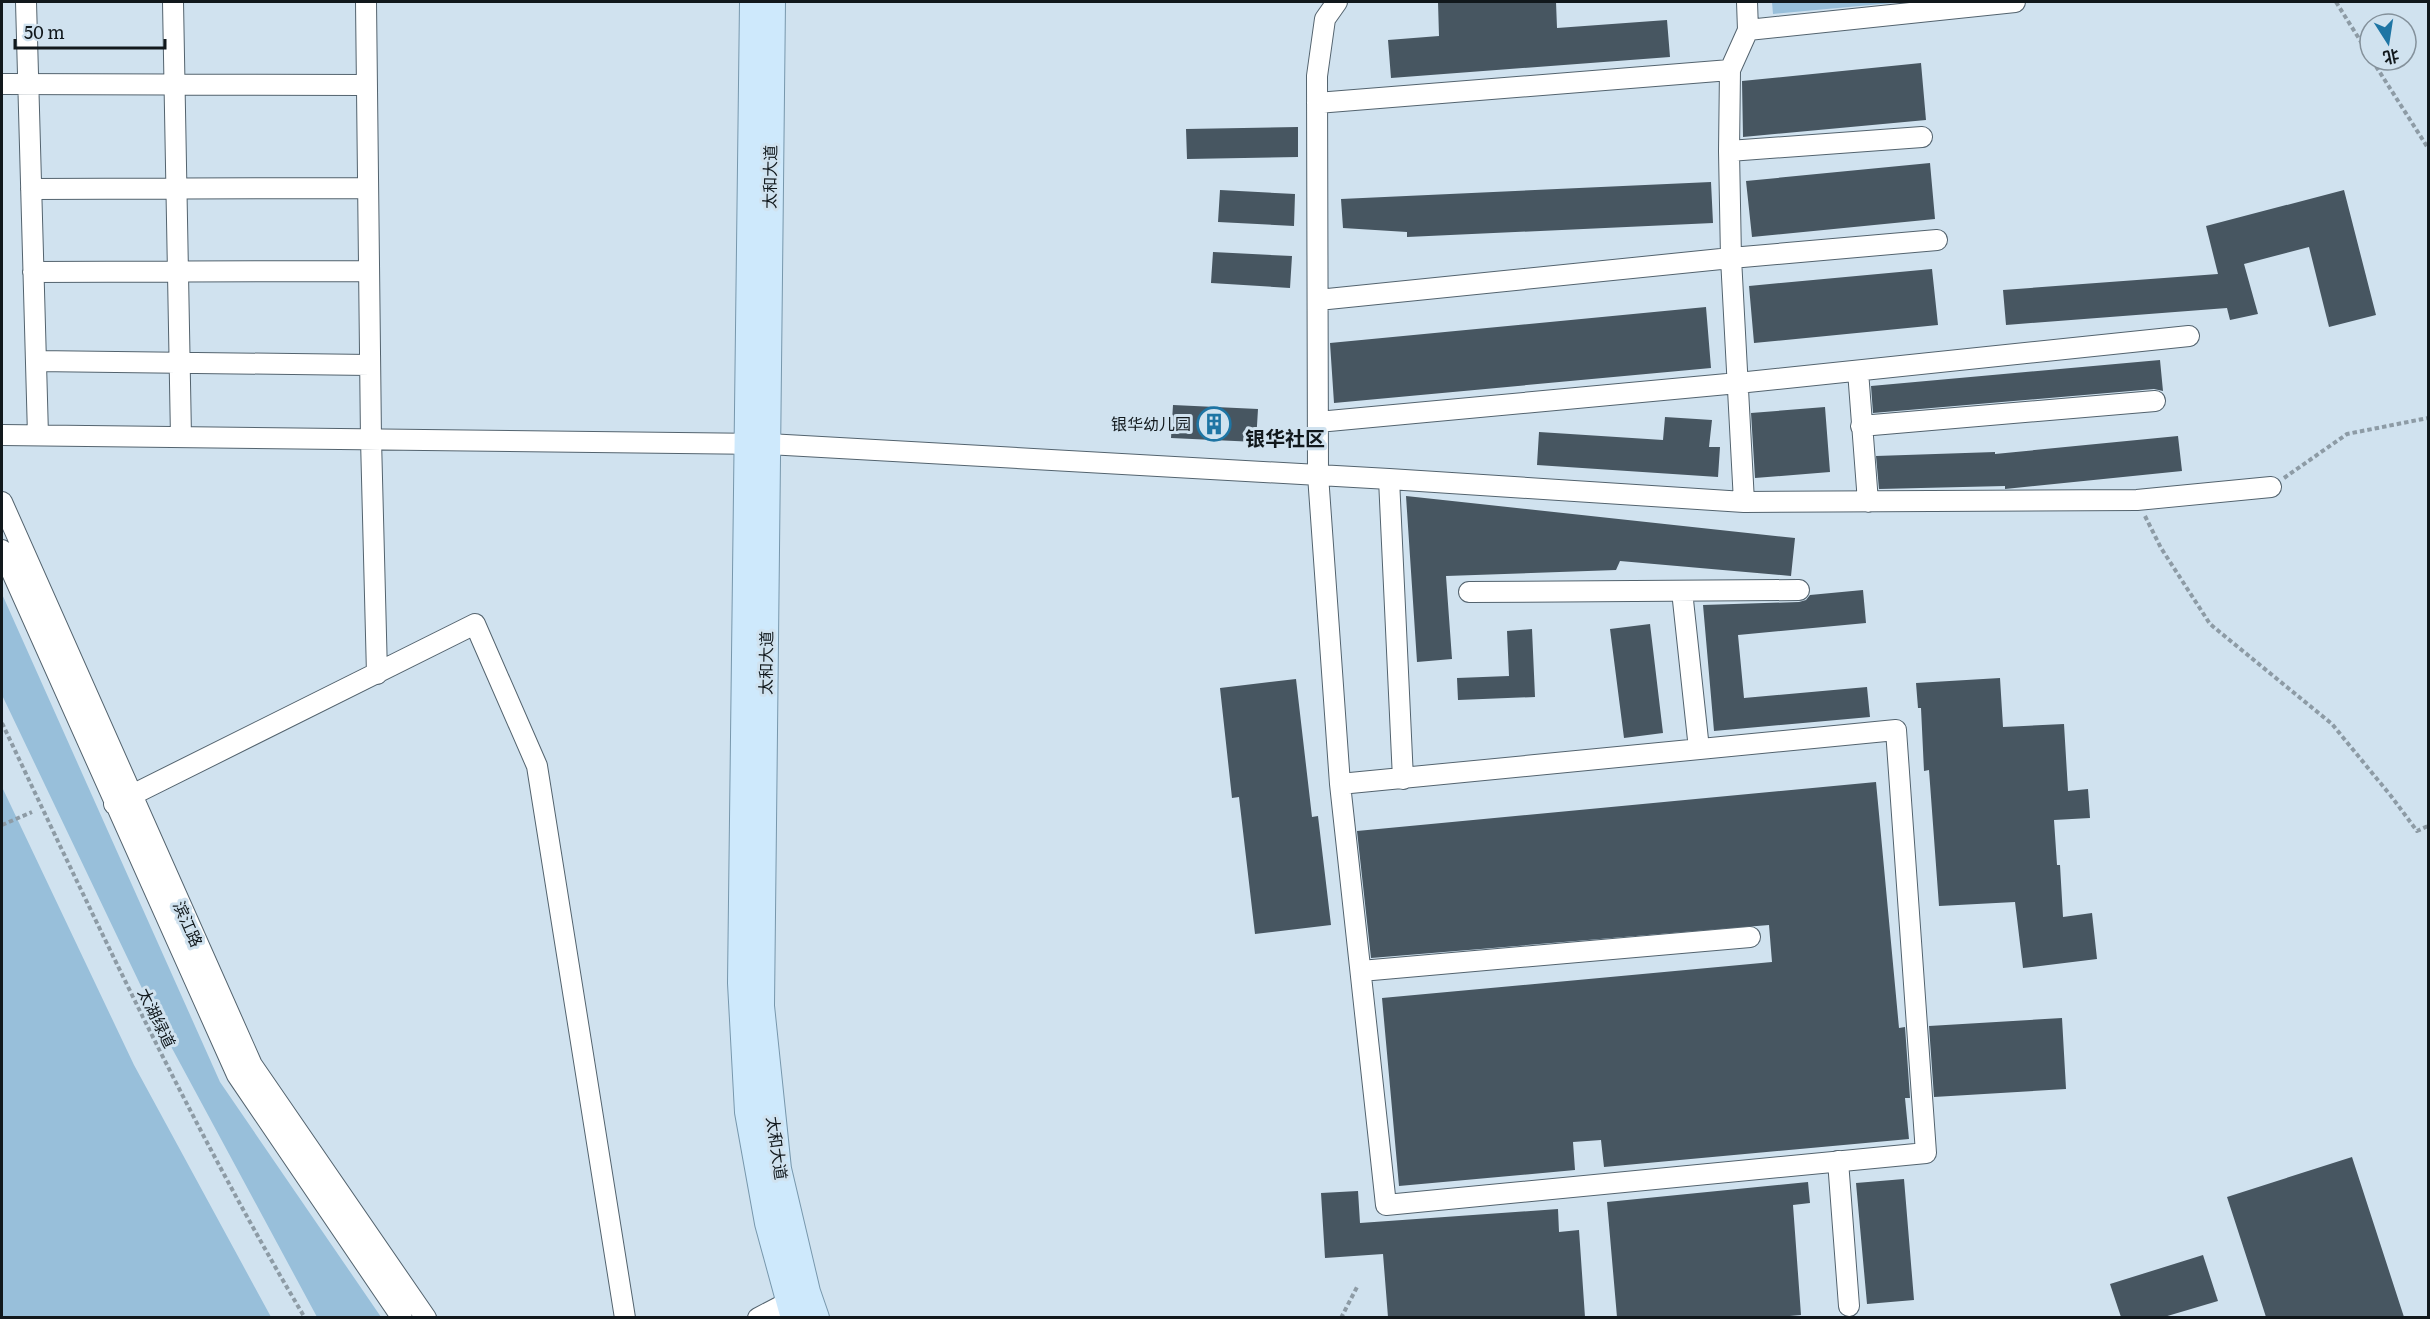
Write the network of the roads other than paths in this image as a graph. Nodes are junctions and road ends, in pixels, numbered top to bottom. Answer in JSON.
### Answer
{"nodes":[{"id":1,"x":26,"y":2,"type":"edge"},
{"id":2,"x":173,"y":2,"type":"edge"},
{"id":3,"x":366,"y":2,"type":"edge"},
{"id":4,"x":753,"y":2,"type":"edge"},
{"id":5,"x":772,"y":2,"type":"edge"},
{"id":6,"x":1337,"y":2,"type":"edge"},
{"id":7,"x":1747,"y":2,"type":"edge"},
{"id":8,"x":2015,"y":2,"type":"edge"},
{"id":9,"x":1748,"y":30,"type":"junction"},
{"id":10,"x":1730,"y":70,"type":"junction"},
{"id":11,"x":2,"y":84,"type":"edge"},
{"id":12,"x":28,"y":84,"type":"junction"},
{"id":13,"x":174,"y":85,"type":"junction"},
{"id":14,"x":367,"y":85,"type":"junction"},
{"id":15,"x":1317,"y":102,"type":"junction"},
{"id":16,"x":1922,"y":137,"type":"dead end"},
{"id":17,"x":1729,"y":151,"type":"junction"},
{"id":18,"x":176,"y":188,"type":"junction"},
{"id":19,"x":368,"y":188,"type":"junction"},
{"id":20,"x":31,"y":189,"type":"junction"},
{"id":21,"x":1937,"y":240,"type":"dead end"},
{"id":22,"x":1731,"y":258,"type":"junction"},
{"id":23,"x":33,"y":272,"type":"junction"},
{"id":24,"x":178,"y":272,"type":"junction"},
{"id":25,"x":369,"y":272,"type":"junction"},
{"id":26,"x":1318,"y":300,"type":"junction"},
{"id":27,"x":2189,"y":336,"type":"dead end"},
{"id":28,"x":36,"y":361,"type":"junction"},
{"id":29,"x":179,"y":363,"type":"junction"},
{"id":30,"x":370,"y":365,"type":"junction"},
{"id":31,"x":1857,"y":370,"type":"junction"},
{"id":32,"x":1738,"y":383,"type":"junction"},
{"id":33,"x":2155,"y":402,"type":"dead end"},
{"id":34,"x":1318,"y":422,"type":"junction"},
{"id":35,"x":1861,"y":426,"type":"junction"},
{"id":36,"x":2,"y":435,"type":"edge"},
{"id":37,"x":38,"y":435,"type":"junction"},
{"id":38,"x":181,"y":437,"type":"junction"},
{"id":39,"x":371,"y":439,"type":"junction"},
{"id":40,"x":758,"y":444,"type":"junction"},
{"id":41,"x":1318,"y":475,"type":"junction"},
{"id":42,"x":1389,"y":479,"type":"junction"},
{"id":43,"x":2271,"y":487,"type":"road end"},
{"id":44,"x":2,"y":502,"type":"edge"},
{"id":45,"x":1744,"y":502,"type":"junction"},
{"id":46,"x":1868,"y":502,"type":"junction"},
{"id":47,"x":2,"y":550,"type":"edge"},
{"id":48,"x":1799,"y":590,"type":"dead end"},
{"id":49,"x":1682,"y":591,"type":"junction"},
{"id":50,"x":1469,"y":592,"type":"dead end"},
{"id":51,"x":377,"y":674,"type":"junction"},
{"id":52,"x":1699,"y":749,"type":"junction"},
{"id":53,"x":1403,"y":779,"type":"junction"},
{"id":54,"x":1340,"y":784,"type":"junction"},
{"id":55,"x":123,"y":800,"type":"junction"},
{"id":56,"x":1750,"y":937,"type":"dead end"},
{"id":57,"x":1360,"y":971,"type":"junction"},
{"id":58,"x":1838,"y":1161,"type":"junction"},
{"id":59,"x":797,"y":1304,"type":"edge"},
{"id":60,"x":1849,"y":1306,"type":"dead end"},
{"id":61,"x":402,"y":1317,"type":"edge"},
{"id":62,"x":426,"y":1317,"type":"edge"},
{"id":63,"x":624,"y":1317,"type":"edge"},
{"id":64,"x":759,"y":1317,"type":"edge"},
{"id":65,"x":816,"y":1317,"type":"edge"}],
"edges":[{"from":1,"to":12,"type":"street"},
{"from":2,"to":13,"type":"street"},
{"from":3,"to":14,"type":"street"},
{"from":4,"to":40,"type":"main road","name":"太和大道"},
{"from":5,"to":40,"type":"main road","name":"太和大道"},
{"from":6,"to":15,"type":"street"},
{"from":7,"to":9,"type":"street"},
{"from":8,"to":9,"type":"street"},
{"from":9,"to":10,"type":"street"},
{"from":10,"to":15,"type":"street"},
{"from":10,"to":17,"type":"street"},
{"from":11,"to":12,"type":"street"},
{"from":12,"to":13,"type":"street"},
{"from":12,"to":20,"type":"street"},
{"from":13,"to":14,"type":"street"},
{"from":13,"to":18,"type":"street"},
{"from":14,"to":19,"type":"street"},
{"from":15,"to":26,"type":"street"},
{"from":16,"to":17,"type":"street"},
{"from":17,"to":22,"type":"street"},
{"from":18,"to":19,"type":"street"},
{"from":18,"to":20,"type":"street"},
{"from":18,"to":24,"type":"street"},
{"from":19,"to":25,"type":"street"},
{"from":20,"to":23,"type":"street"},
{"from":21,"to":22,"type":"street"},
{"from":22,"to":26,"type":"street"},
{"from":22,"to":32,"type":"street"},
{"from":23,"to":24,"type":"street"},
{"from":23,"to":28,"type":"street"},
{"from":24,"to":25,"type":"street"},
{"from":24,"to":29,"type":"street"},
{"from":25,"to":30,"type":"street"},
{"from":26,"to":34,"type":"street"},
{"from":27,"to":31,"type":"street"},
{"from":28,"to":29,"type":"street"},
{"from":28,"to":37,"type":"street"},
{"from":29,"to":30,"type":"street"},
{"from":29,"to":38,"type":"street"},
{"from":30,"to":39,"type":"street"},
{"from":31,"to":32,"type":"street"},
{"from":31,"to":35,"type":"street"},
{"from":32,"to":34,"type":"street"},
{"from":32,"to":45,"type":"street"},
{"from":33,"to":35,"type":"street"},
{"from":34,"to":41,"type":"street"},
{"from":35,"to":46,"type":"street"},
{"from":36,"to":37,"type":"street"},
{"from":37,"to":38,"type":"street"},
{"from":38,"to":39,"type":"street"},
{"from":39,"to":40,"type":"street"},
{"from":39,"to":51,"type":"street"},
{"from":40,"to":41,"type":"street"},
{"from":40,"to":59,"type":"main road","name":"太和大道"},
{"from":41,"to":42,"type":"street"},
{"from":41,"to":54,"type":"street"},
{"from":42,"to":45,"type":"street"},
{"from":42,"to":53,"type":"street"},
{"from":43,"to":46,"type":"street"},
{"from":44,"to":55,"type":"street","name":"滨江路"},
{"from":45,"to":46,"type":"street"},
{"from":47,"to":55,"type":"street"},
{"from":48,"to":49,"type":"street"},
{"from":49,"to":50,"type":"street"},
{"from":49,"to":52,"type":"street"},
{"from":51,"to":55,"type":"street"},
{"from":51,"to":63,"type":"street"},
{"from":52,"to":53,"type":"street"},
{"from":52,"to":58,"type":"street"},
{"from":53,"to":54,"type":"street"},
{"from":54,"to":57,"type":"street"},
{"from":55,"to":61,"type":"street"},
{"from":55,"to":62,"type":"street","name":"滨江路"},
{"from":56,"to":57,"type":"street"},
{"from":57,"to":58,"type":"street"},
{"from":58,"to":60,"type":"street"},
{"from":59,"to":64,"type":"street"},
{"from":59,"to":65,"type":"main road","name":"太和大道"}]}
